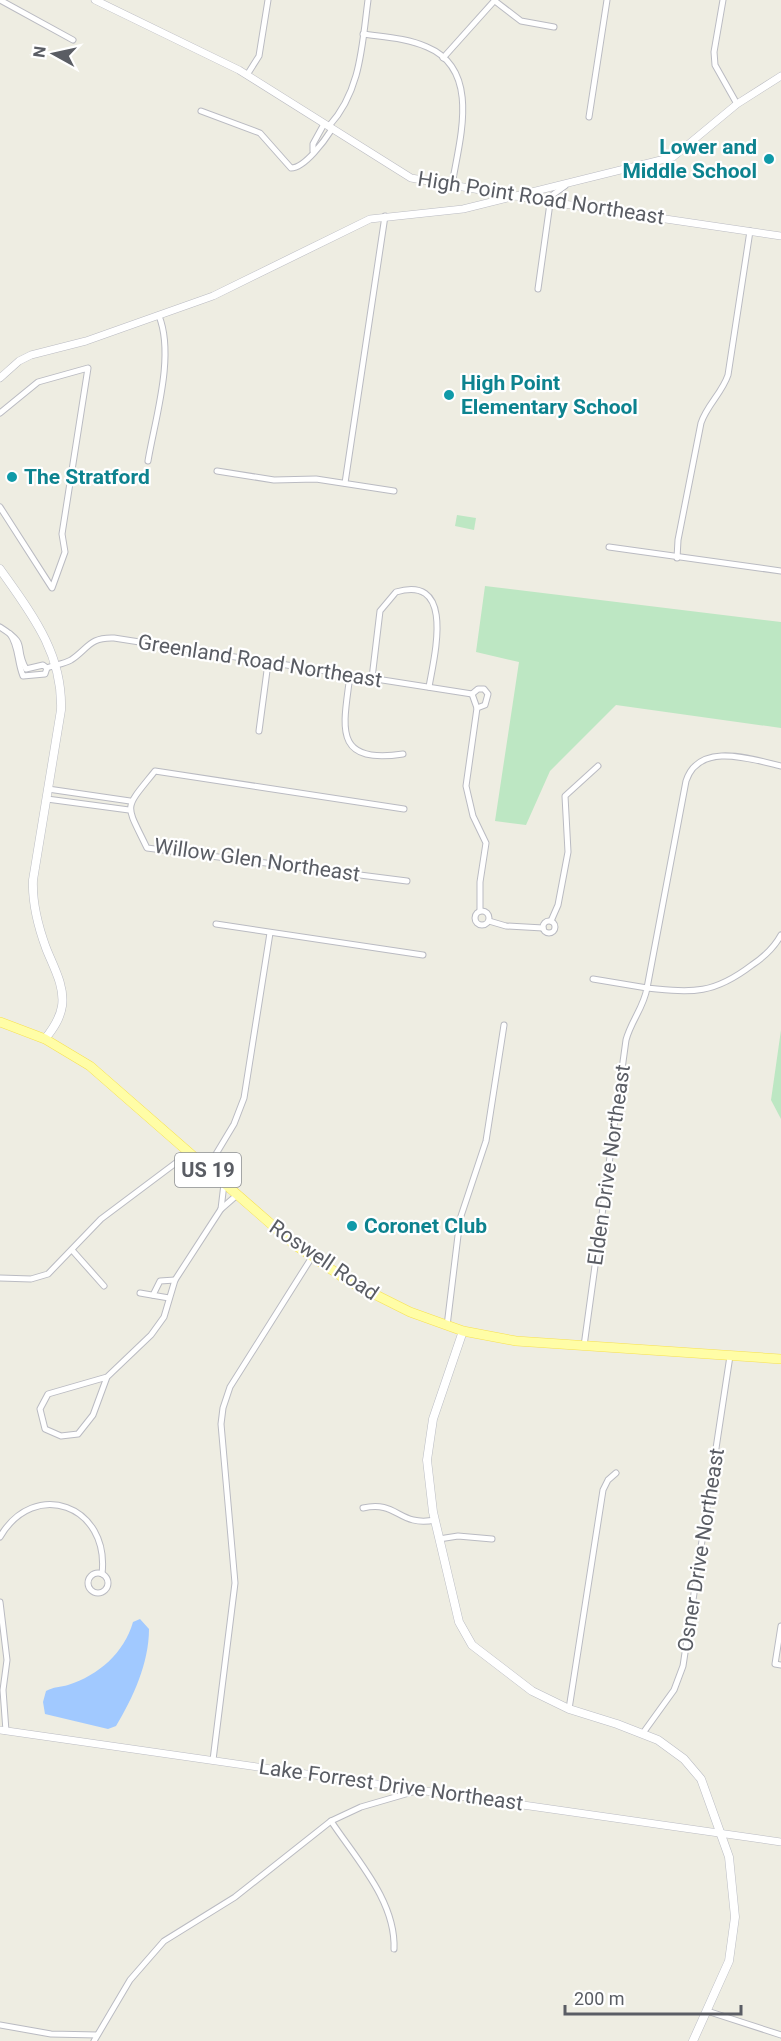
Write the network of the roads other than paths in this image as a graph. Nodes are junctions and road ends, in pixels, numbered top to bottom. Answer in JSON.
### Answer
{"nodes":[{"id":1,"x":0,"y":0,"type":"edge"},
{"id":2,"x":95,"y":0,"type":"edge"},
{"id":3,"x":115,"y":0,"type":"edge"},
{"id":4,"x":268,"y":0,"type":"edge"},
{"id":5,"x":368,"y":0,"type":"edge"},
{"id":6,"x":495,"y":0,"type":"edge"},
{"id":7,"x":607,"y":0,"type":"edge"},
{"id":8,"x":723,"y":0,"type":"edge"},
{"id":9,"x":110,"y":9,"type":"junction"},
{"id":10,"x":554,"y":27,"type":"dead end"},
{"id":11,"x":363,"y":34,"type":"junction"},
{"id":12,"x":74,"y":40,"type":"dead end"},
{"id":13,"x":443,"y":58,"type":"junction"},
{"id":14,"x":247,"y":75,"type":"junction"},
{"id":15,"x":781,"y":76,"type":"edge"},
{"id":16,"x":737,"y":104,"type":"junction"},
{"id":17,"x":201,"y":111,"type":"dead end"},
{"id":18,"x":589,"y":117,"type":"dead end"},
{"id":19,"x":328,"y":126,"type":"junction"},
{"id":20,"x":452,"y":185,"type":"junction"},
{"id":21,"x":565,"y":186,"type":"junction"},
{"id":22,"x":518,"y":197,"type":"junction"},
{"id":23,"x":550,"y":202,"type":"junction"},
{"id":24,"x":385,"y":216,"type":"junction"},
{"id":25,"x":750,"y":231,"type":"junction"},
{"id":26,"x":781,"y":236,"type":"edge"},
{"id":27,"x":538,"y":289,"type":"dead end"},
{"id":28,"x":159,"y":316,"type":"junction"},
{"id":29,"x":0,"y":378,"type":"edge"},
{"id":30,"x":0,"y":413,"type":"edge"},
{"id":31,"x":148,"y":460,"type":"dead end"},
{"id":32,"x":217,"y":471,"type":"dead end"},
{"id":33,"x":345,"y":483,"type":"junction"},
{"id":34,"x":394,"y":491,"type":"dead end"},
{"id":35,"x":0,"y":507,"type":"edge"},
{"id":36,"x":6,"y":514,"type":"junction"},
{"id":37,"x":0,"y":519,"type":"edge"},
{"id":38,"x":609,"y":548,"type":"dead end"},
{"id":39,"x":677,"y":558,"type":"junction"},
{"id":40,"x":0,"y":569,"type":"edge"},
{"id":41,"x":781,"y":571,"type":"edge"},
{"id":42,"x":0,"y":627,"type":"edge"},
{"id":43,"x":268,"y":663,"type":"junction"},
{"id":44,"x":57,"y":664,"type":"junction"},
{"id":45,"x":350,"y":675,"type":"junction"},
{"id":46,"x":372,"y":678,"type":"junction"},
{"id":47,"x":429,"y":687,"type":"junction"},
{"id":48,"x":472,"y":694,"type":"junction"},
{"id":49,"x":477,"y":708,"type":"junction"},
{"id":50,"x":259,"y":732,"type":"dead end"},
{"id":51,"x":403,"y":754,"type":"dead end"},
{"id":52,"x":598,"y":766,"type":"dead end"},
{"id":53,"x":781,"y":766,"type":"edge"},
{"id":54,"x":48,"y":789,"type":"junction"},
{"id":55,"x":47,"y":799,"type":"junction"},
{"id":56,"x":130,"y":801,"type":"junction"},
{"id":57,"x":404,"y":809,"type":"dead end"},
{"id":58,"x":129,"y":810,"type":"junction"},
{"id":59,"x":407,"y":881,"type":"dead end"},
{"id":60,"x":480,"y":911,"type":"junction"},
{"id":61,"x":489,"y":921,"type":"junction"},
{"id":62,"x":551,"y":921,"type":"junction"},
{"id":63,"x":216,"y":924,"type":"dead end"},
{"id":64,"x":543,"y":928,"type":"junction"},
{"id":65,"x":270,"y":933,"type":"junction"},
{"id":66,"x":781,"y":935,"type":"edge"},
{"id":67,"x":423,"y":955,"type":"dead end"},
{"id":68,"x":593,"y":979,"type":"dead end"},
{"id":69,"x":647,"y":988,"type":"junction"},
{"id":70,"x":0,"y":1022,"type":"edge"},
{"id":71,"x":504,"y":1025,"type":"dead end"},
{"id":72,"x":45,"y":1039,"type":"junction"},
{"id":73,"x":189,"y":1153,"type":"junction"},
{"id":74,"x":207,"y":1169,"type":"junction"},
{"id":75,"x":224,"y":1184,"type":"junction"},
{"id":76,"x":237,"y":1196,"type":"junction"},
{"id":77,"x":221,"y":1209,"type":"junction"},
{"id":78,"x":72,"y":1250,"type":"junction"},
{"id":79,"x":312,"y":1257,"type":"junction"},
{"id":80,"x":0,"y":1278,"type":"edge"},
{"id":81,"x":175,"y":1280,"type":"junction"},
{"id":82,"x":104,"y":1286,"type":"dead end"},
{"id":83,"x":140,"y":1293,"type":"dead end"},
{"id":84,"x":153,"y":1295,"type":"junction"},
{"id":85,"x":169,"y":1299,"type":"junction"},
{"id":86,"x":447,"y":1326,"type":"junction"},
{"id":87,"x":463,"y":1331,"type":"junction"},
{"id":88,"x":584,"y":1347,"type":"junction"},
{"id":89,"x":730,"y":1356,"type":"junction"},
{"id":90,"x":781,"y":1359,"type":"edge"},
{"id":91,"x":107,"y":1377,"type":"junction"},
{"id":92,"x":616,"y":1473,"type":"dead end"},
{"id":93,"x":363,"y":1508,"type":"dead end"},
{"id":94,"x":435,"y":1520,"type":"junction"},
{"id":95,"x":0,"y":1538,"type":"edge"},
{"id":96,"x":439,"y":1539,"type":"junction"},
{"id":97,"x":492,"y":1539,"type":"dead end"},
{"id":98,"x":102,"y":1574,"type":"dead end"},
{"id":99,"x":0,"y":1602,"type":"edge"},
{"id":100,"x":781,"y":1626,"type":"edge"},
{"id":101,"x":781,"y":1665,"type":"edge"},
{"id":102,"x":2,"y":1691,"type":"edge"},
{"id":103,"x":3,"y":1702,"type":"edge"},
{"id":104,"x":569,"y":1710,"type":"junction"},
{"id":105,"x":3,"y":1730,"type":"edge"},
{"id":106,"x":643,"y":1734,"type":"junction"},
{"id":107,"x":213,"y":1760,"type":"junction"},
{"id":108,"x":420,"y":1790,"type":"junction"},
{"id":109,"x":331,"y":1821,"type":"junction"},
{"id":110,"x":721,"y":1833,"type":"junction"},
{"id":111,"x":781,"y":1842,"type":"edge"},
{"id":112,"x":394,"y":1949,"type":"dead end"},
{"id":113,"x":707,"y":2011,"type":"junction"},
{"id":114,"x":0,"y":2025,"type":"edge"},
{"id":115,"x":781,"y":2035,"type":"edge"},
{"id":116,"x":96,"y":2038,"type":"edge"},
{"id":117,"x":693,"y":2041,"type":"edge"}],
"edges":[{"from":1,"to":12,"type":"street"},
{"from":2,"to":9,"type":"street","name":"High Point Road Northeast"},
{"from":3,"to":9,"type":"street"},
{"from":4,"to":14,"type":"street"},
{"from":5,"to":11,"type":"street"},
{"from":6,"to":10,"type":"street"},
{"from":6,"to":13,"type":"street"},
{"from":7,"to":18,"type":"street"},
{"from":8,"to":16,"type":"street"},
{"from":9,"to":14,"type":"street","name":"High Point Road Northeast"},
{"from":11,"to":13,"type":"street"},
{"from":11,"to":19,"type":"street"},
{"from":13,"to":20,"type":"street"},
{"from":14,"to":19,"type":"street","name":"High Point Road Northeast"},
{"from":15,"to":16,"type":"street"},
{"from":16,"to":21,"type":"street"},
{"from":17,"to":19,"type":"street"},
{"from":19,"to":20,"type":"street","name":"High Point Road Northeast"},
{"from":20,"to":22,"type":"street","name":"High Point Road Northeast"},
{"from":21,"to":22,"type":"street"},
{"from":21,"to":23,"type":"street"},
{"from":22,"to":23,"type":"street","name":"High Point Road Northeast"},
{"from":22,"to":24,"type":"street"},
{"from":23,"to":25,"type":"street","name":"High Point Road Northeast"},
{"from":23,"to":27,"type":"street"},
{"from":24,"to":28,"type":"street"},
{"from":24,"to":33,"type":"street"},
{"from":25,"to":26,"type":"street","name":"High Point Road Northeast"},
{"from":25,"to":39,"type":"street"},
{"from":28,"to":29,"type":"street"},
{"from":28,"to":31,"type":"street"},
{"from":30,"to":36,"type":"street"},
{"from":32,"to":33,"type":"street"},
{"from":33,"to":34,"type":"street"},
{"from":35,"to":36,"type":"street"},
{"from":36,"to":37,"type":"street"},
{"from":38,"to":39,"type":"street"},
{"from":39,"to":41,"type":"street"},
{"from":40,"to":44,"type":"main road"},
{"from":42,"to":44,"type":"street","name":"Greenland Road Northeast"},
{"from":43,"to":44,"type":"street","name":"Greenland Road Northeast"},
{"from":43,"to":45,"type":"street","name":"Greenland Road Northeast"},
{"from":43,"to":50,"type":"street"},
{"from":44,"to":54,"type":"main road"},
{"from":45,"to":46,"type":"street","name":"Greenland Road Northeast"},
{"from":45,"to":51,"type":"street"},
{"from":46,"to":47,"type":"street","name":"Greenland Road Northeast"},
{"from":46,"to":47,"type":"street"},
{"from":47,"to":48,"type":"street","name":"Greenland Road Northeast"},
{"from":48,"to":49,"type":"street"},
{"from":48,"to":49,"type":"street"},
{"from":49,"to":60,"type":"street"},
{"from":52,"to":62,"type":"street"},
{"from":53,"to":69,"type":"street","name":"Elden Drive Northeast"},
{"from":54,"to":55,"type":"main road"},
{"from":54,"to":56,"type":"street"},
{"from":55,"to":58,"type":"street"},
{"from":55,"to":72,"type":"main road"},
{"from":56,"to":57,"type":"street"},
{"from":56,"to":58,"type":"street"},
{"from":58,"to":59,"type":"street","name":"Willow Glen Northeast"},
{"from":60,"to":61,"type":"street"},
{"from":60,"to":61,"type":"street"},
{"from":61,"to":64,"type":"street"},
{"from":62,"to":64,"type":"street"},
{"from":62,"to":64,"type":"street"},
{"from":63,"to":65,"type":"street"},
{"from":65,"to":67,"type":"street"},
{"from":65,"to":74,"type":"street"},
{"from":66,"to":69,"type":"street"},
{"from":68,"to":69,"type":"street"},
{"from":69,"to":88,"type":"street","name":"Elden Drive Northeast"},
{"from":70,"to":72,"type":"main road","name":"Roswell Road","number":"US 19"},
{"from":71,"to":86,"type":"street"},
{"from":72,"to":73,"type":"main road","name":"Roswell Road","number":"US 19"},
{"from":73,"to":74,"type":"main road","name":"Roswell Road","number":"US 19"},
{"from":73,"to":78,"type":"street"},
{"from":74,"to":75,"type":"main road","name":"Roswell Road","number":"US 19"},
{"from":75,"to":76,"type":"main road","name":"Roswell Road","number":"US 19"},
{"from":75,"to":77,"type":"street"},
{"from":76,"to":77,"type":"street"},
{"from":76,"to":79,"type":"main road","name":"Roswell Road","number":"US 19"},
{"from":77,"to":81,"type":"street"},
{"from":78,"to":80,"type":"street"},
{"from":78,"to":82,"type":"street"},
{"from":79,"to":86,"type":"main road","name":"Roswell Road","number":"US 19"},
{"from":79,"to":107,"type":"street"},
{"from":81,"to":84,"type":"street"},
{"from":81,"to":85,"type":"street"},
{"from":83,"to":84,"type":"street"},
{"from":84,"to":85,"type":"street"},
{"from":85,"to":91,"type":"street"},
{"from":86,"to":87,"type":"main road","name":"Roswell Road","number":"US 19"},
{"from":87,"to":88,"type":"main road","name":"Roswell Road","number":"US 19"},
{"from":87,"to":94,"type":"main road"},
{"from":88,"to":89,"type":"main road","name":"Roswell Road","number":"US 19"},
{"from":89,"to":90,"type":"main road","name":"Roswell Road","number":"US 19"},
{"from":89,"to":106,"type":"street","name":"Osner Drive Northeast"},
{"from":91,"to":91,"type":"street"},
{"from":92,"to":104,"type":"street"},
{"from":93,"to":94,"type":"street"},
{"from":94,"to":96,"type":"main road"},
{"from":95,"to":98,"type":"street"},
{"from":96,"to":97,"type":"street"},
{"from":96,"to":104,"type":"main road"},
{"from":99,"to":102,"type":"street"},
{"from":100,"to":101,"type":"street"},
{"from":102,"to":103,"type":"street"},
{"from":103,"to":105,"type":"street"},
{"from":104,"to":106,"type":"main road"},
{"from":105,"to":107,"type":"street","name":"Lake Forrest Drive Northeast"},
{"from":106,"to":110,"type":"main road"},
{"from":107,"to":108,"type":"street","name":"Lake Forrest Drive Northeast"},
{"from":108,"to":109,"type":"street"},
{"from":108,"to":110,"type":"street","name":"Lake Forrest Drive Northeast"},
{"from":109,"to":112,"type":"street"},
{"from":109,"to":116,"type":"street"},
{"from":110,"to":111,"type":"street","name":"Lake Forrest Drive Northeast"},
{"from":110,"to":113,"type":"main road"},
{"from":113,"to":115,"type":"street"},
{"from":113,"to":117,"type":"main road"},
{"from":114,"to":116,"type":"street"}]}
